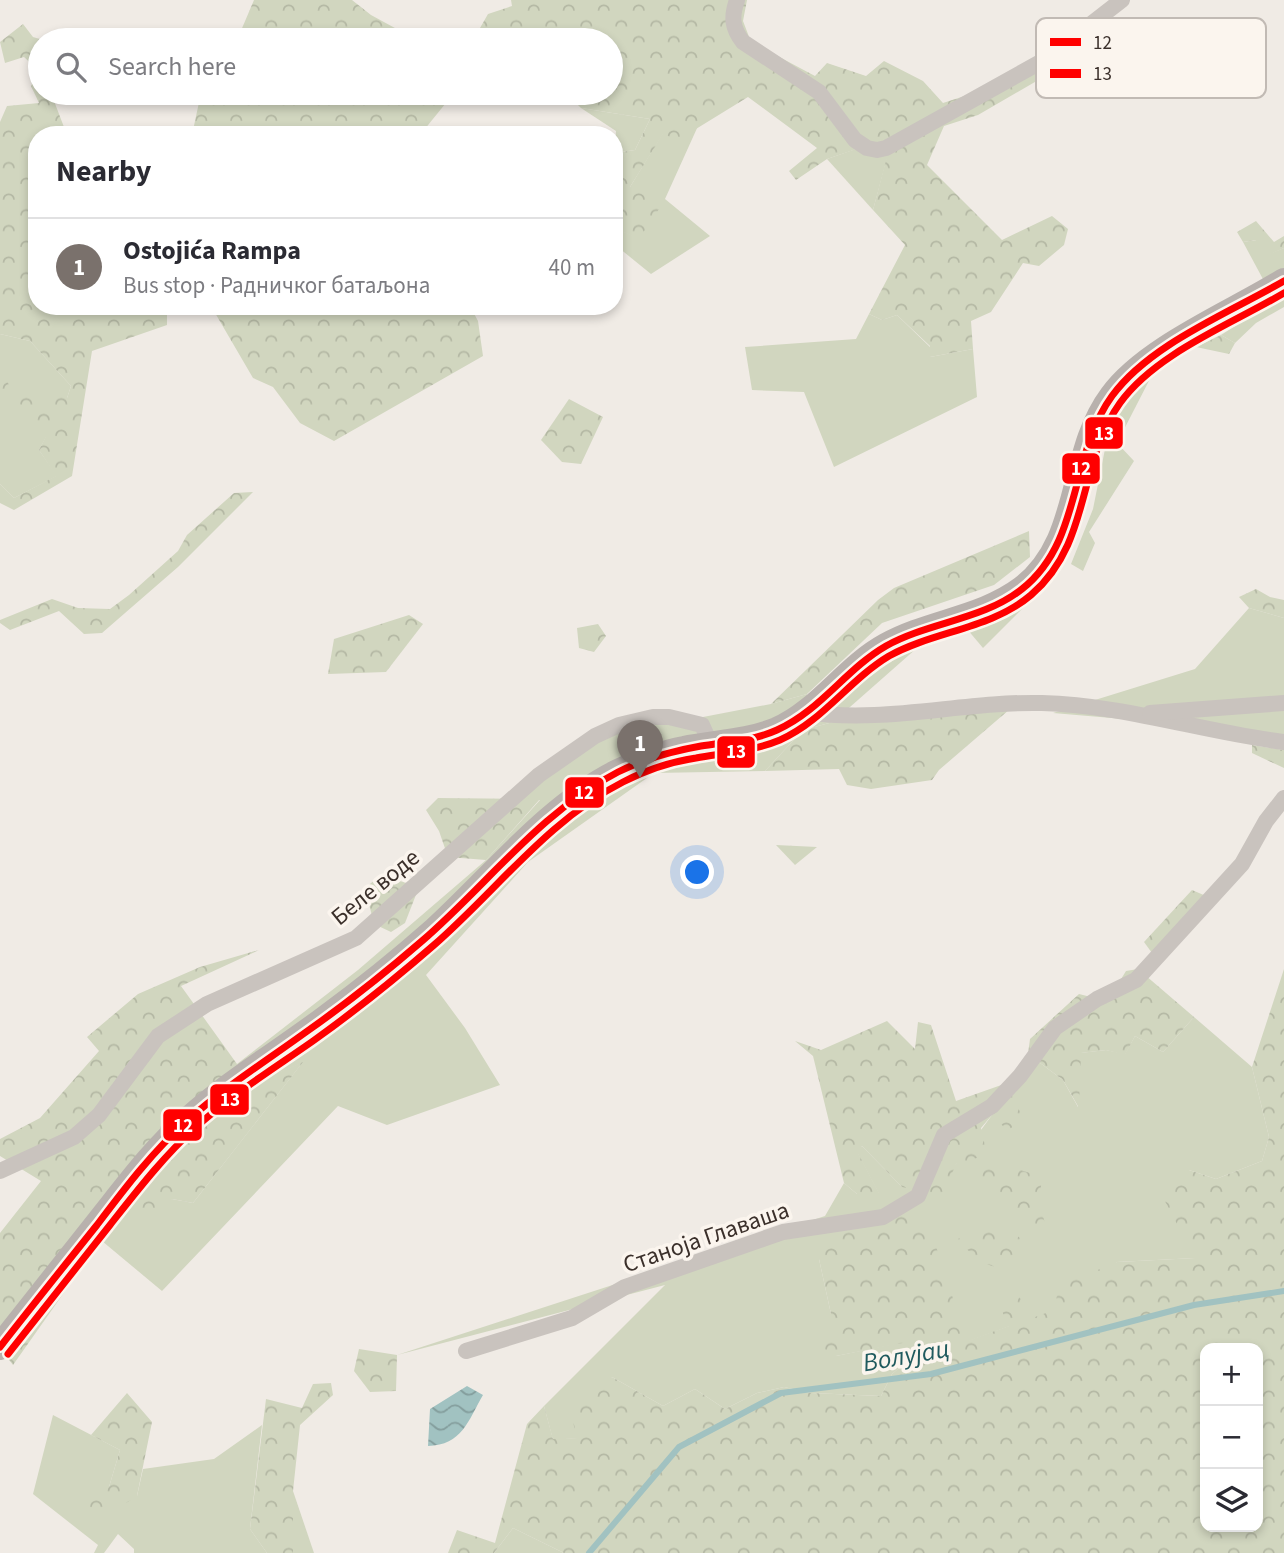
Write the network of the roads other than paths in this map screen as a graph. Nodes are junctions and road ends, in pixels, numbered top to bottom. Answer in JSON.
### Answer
{"nodes":[{"id":1,"x":737,"y":0,"type":"edge"},
{"id":2,"x":1122,"y":0,"type":"edge"},
{"id":3,"x":1099,"y":18,"type":"edge"},
{"id":4,"x":1036,"y":65,"type":"edge"},
{"id":5,"x":1284,"y":281,"type":"edge"},
{"id":6,"x":1284,"y":702,"type":"edge"},
{"id":7,"x":807,"y":712,"type":"junction"},
{"id":8,"x":1138,"y":714,"type":"junction"},
{"id":9,"x":1284,"y":742,"type":"edge"},
{"id":10,"x":710,"y":744,"type":"junction"},
{"id":11,"x":1284,"y":798,"type":"edge"},
{"id":12,"x":0,"y":1171,"type":"edge"},
{"id":13,"x":0,"y":1348,"type":"edge"},
{"id":14,"x":466,"y":1351,"type":"dead end"}],
"edges":[{"from":1,"to":4,"type":"street"},
{"from":2,"to":3,"type":"street"},
{"from":5,"to":7,"type":"main road"},
{"from":6,"to":8,"type":"street"},
{"from":7,"to":8,"type":"street"},
{"from":7,"to":10,"type":"main road"},
{"from":8,"to":9,"type":"street"},
{"from":10,"to":12,"type":"street","name":"Беле воде"},
{"from":10,"to":13,"type":"main road"},
{"from":11,"to":14,"type":"street","name":"Станоја Главаша"}]}
